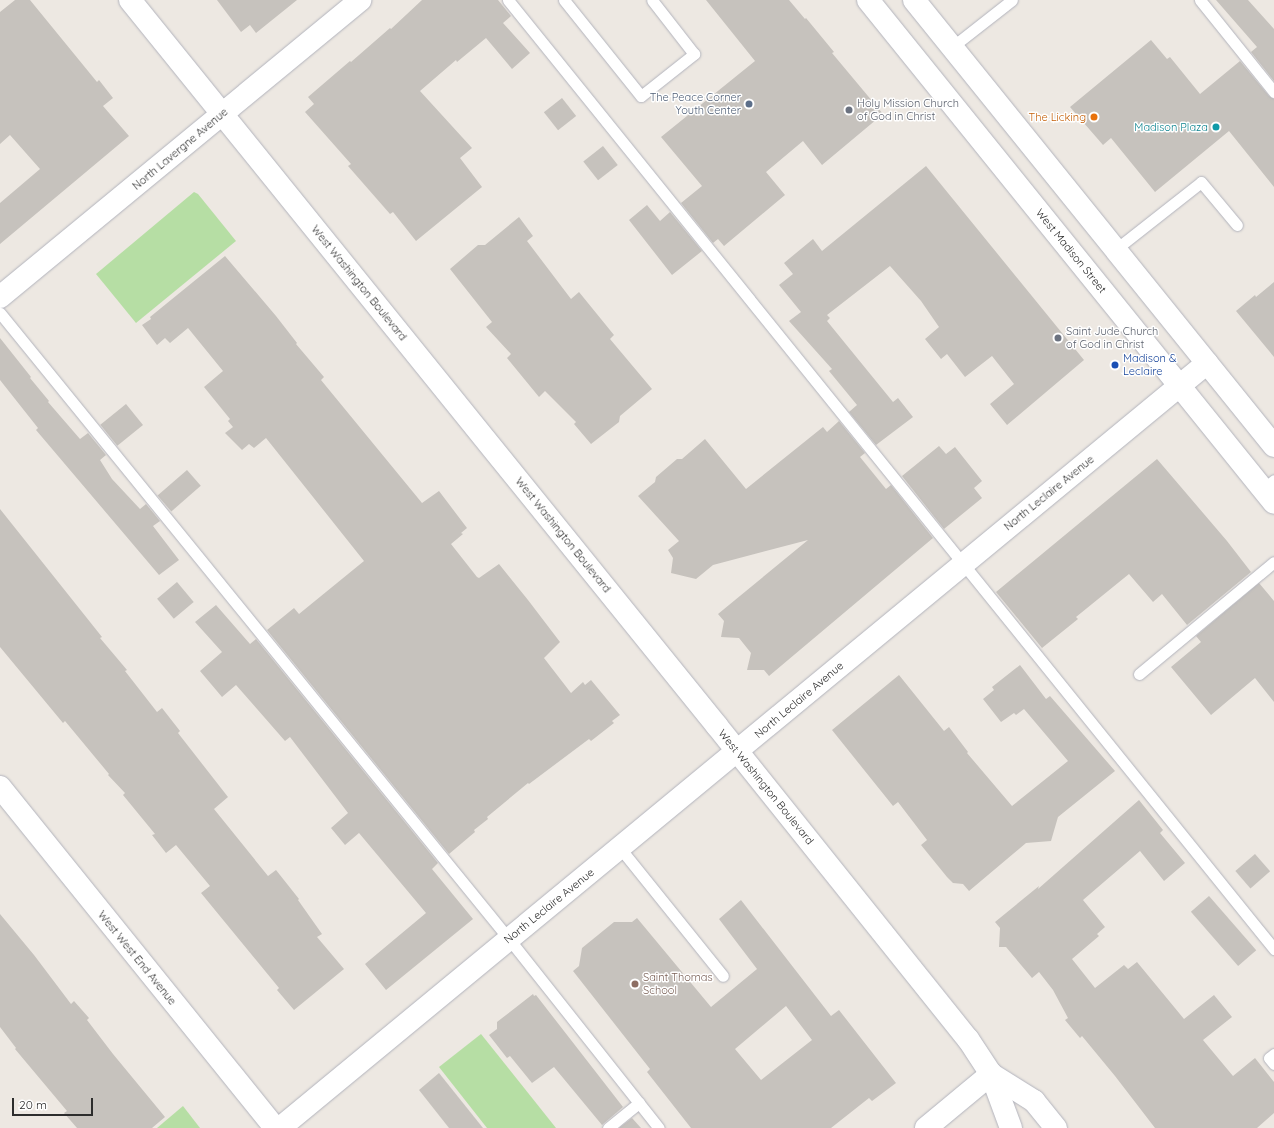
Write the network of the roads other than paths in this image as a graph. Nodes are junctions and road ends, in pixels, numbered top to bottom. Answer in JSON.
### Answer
{"nodes":[{"id":1,"x":130,"y":0,"type":"edge"},
{"id":2,"x":360,"y":0,"type":"edge"},
{"id":3,"x":508,"y":0,"type":"edge"},
{"id":4,"x":564,"y":0,"type":"edge"},
{"id":5,"x":652,"y":0,"type":"edge"},
{"id":6,"x":868,"y":0,"type":"edge"},
{"id":7,"x":914,"y":0,"type":"edge"},
{"id":8,"x":1012,"y":0,"type":"edge"},
{"id":9,"x":1200,"y":0,"type":"edge"},
{"id":10,"x":952,"y":47,"type":"junction"},
{"id":11,"x":1274,"y":92,"type":"edge"},
{"id":12,"x":222,"y":114,"type":"junction"},
{"id":13,"x":1237,"y":225,"type":"dead end"},
{"id":14,"x":1116,"y":249,"type":"junction"},
{"id":15,"x":0,"y":297,"type":"edge"},
{"id":16,"x":0,"y":313,"type":"edge"},
{"id":17,"x":1207,"y":363,"type":"junction"},
{"id":18,"x":1180,"y":386,"type":"junction"},
{"id":19,"x":1274,"y":446,"type":"edge"},
{"id":20,"x":1270,"y":491,"type":"edge"},
{"id":21,"x":1274,"y":562,"type":"edge"},
{"id":22,"x":964,"y":564,"type":"junction"},
{"id":23,"x":1139,"y":674,"type":"dead end"},
{"id":24,"x":737,"y":750,"type":"junction"},
{"id":25,"x":0,"y":787,"type":"edge"},
{"id":26,"x":620,"y":848,"type":"junction"},
{"id":27,"x":509,"y":939,"type":"junction"},
{"id":28,"x":1274,"y":949,"type":"edge"},
{"id":29,"x":723,"y":976,"type":"dead end"},
{"id":30,"x":1274,"y":1054,"type":"edge"},
{"id":31,"x":1274,"y":1064,"type":"edge"},
{"id":32,"x":991,"y":1074,"type":"junction"},
{"id":33,"x":638,"y":1103,"type":"junction"},
{"id":34,"x":275,"y":1128,"type":"edge"},
{"id":35,"x":280,"y":1128,"type":"edge"},
{"id":36,"x":608,"y":1128,"type":"edge"},
{"id":37,"x":659,"y":1128,"type":"edge"},
{"id":38,"x":926,"y":1128,"type":"edge"},
{"id":39,"x":1011,"y":1128,"type":"edge"},
{"id":40,"x":1056,"y":1128,"type":"edge"}],
"edges":[{"from":1,"to":12,"type":"street","name":"West Washington Boulevard"},
{"from":2,"to":12,"type":"street","name":"North Lavergne Avenue"},
{"from":3,"to":22,"type":"lane"},
{"from":4,"to":5,"type":"lane"},
{"from":6,"to":18,"type":"street","name":"West Madison Street"},
{"from":7,"to":10,"type":"street"},
{"from":8,"to":10,"type":"lane"},
{"from":9,"to":11,"type":"lane"},
{"from":10,"to":14,"type":"street"},
{"from":12,"to":15,"type":"street","name":"North Lavergne Avenue"},
{"from":12,"to":24,"type":"street","name":"West Washington Boulevard"},
{"from":13,"to":14,"type":"lane"},
{"from":14,"to":17,"type":"street"},
{"from":16,"to":27,"type":"lane"},
{"from":17,"to":18,"type":"street","name":"North Leclaire Avenue"},
{"from":17,"to":19,"type":"street"},
{"from":18,"to":20,"type":"street","name":"West Madison Street"},
{"from":18,"to":22,"type":"street","name":"North Leclaire Avenue"},
{"from":21,"to":23,"type":"lane"},
{"from":22,"to":24,"type":"street","name":"North Leclaire Avenue"},
{"from":22,"to":28,"type":"lane"},
{"from":24,"to":26,"type":"street","name":"North Leclaire Avenue"},
{"from":24,"to":32,"type":"street","name":"West Washington Boulevard"},
{"from":25,"to":34,"type":"street","name":"West West End Avenue"},
{"from":26,"to":27,"type":"street","name":"North Leclaire Avenue"},
{"from":26,"to":29,"type":"lane"},
{"from":27,"to":33,"type":"lane"},
{"from":27,"to":35,"type":"street","name":"North Leclaire Avenue"},
{"from":30,"to":31,"type":"lane"},
{"from":32,"to":38,"type":"street"},
{"from":32,"to":39,"type":"street","name":"West Washington Boulevard"},
{"from":32,"to":40,"type":"street","name":"West Washington Boulevard"},
{"from":33,"to":36,"type":"lane"},
{"from":33,"to":37,"type":"lane"}]}
